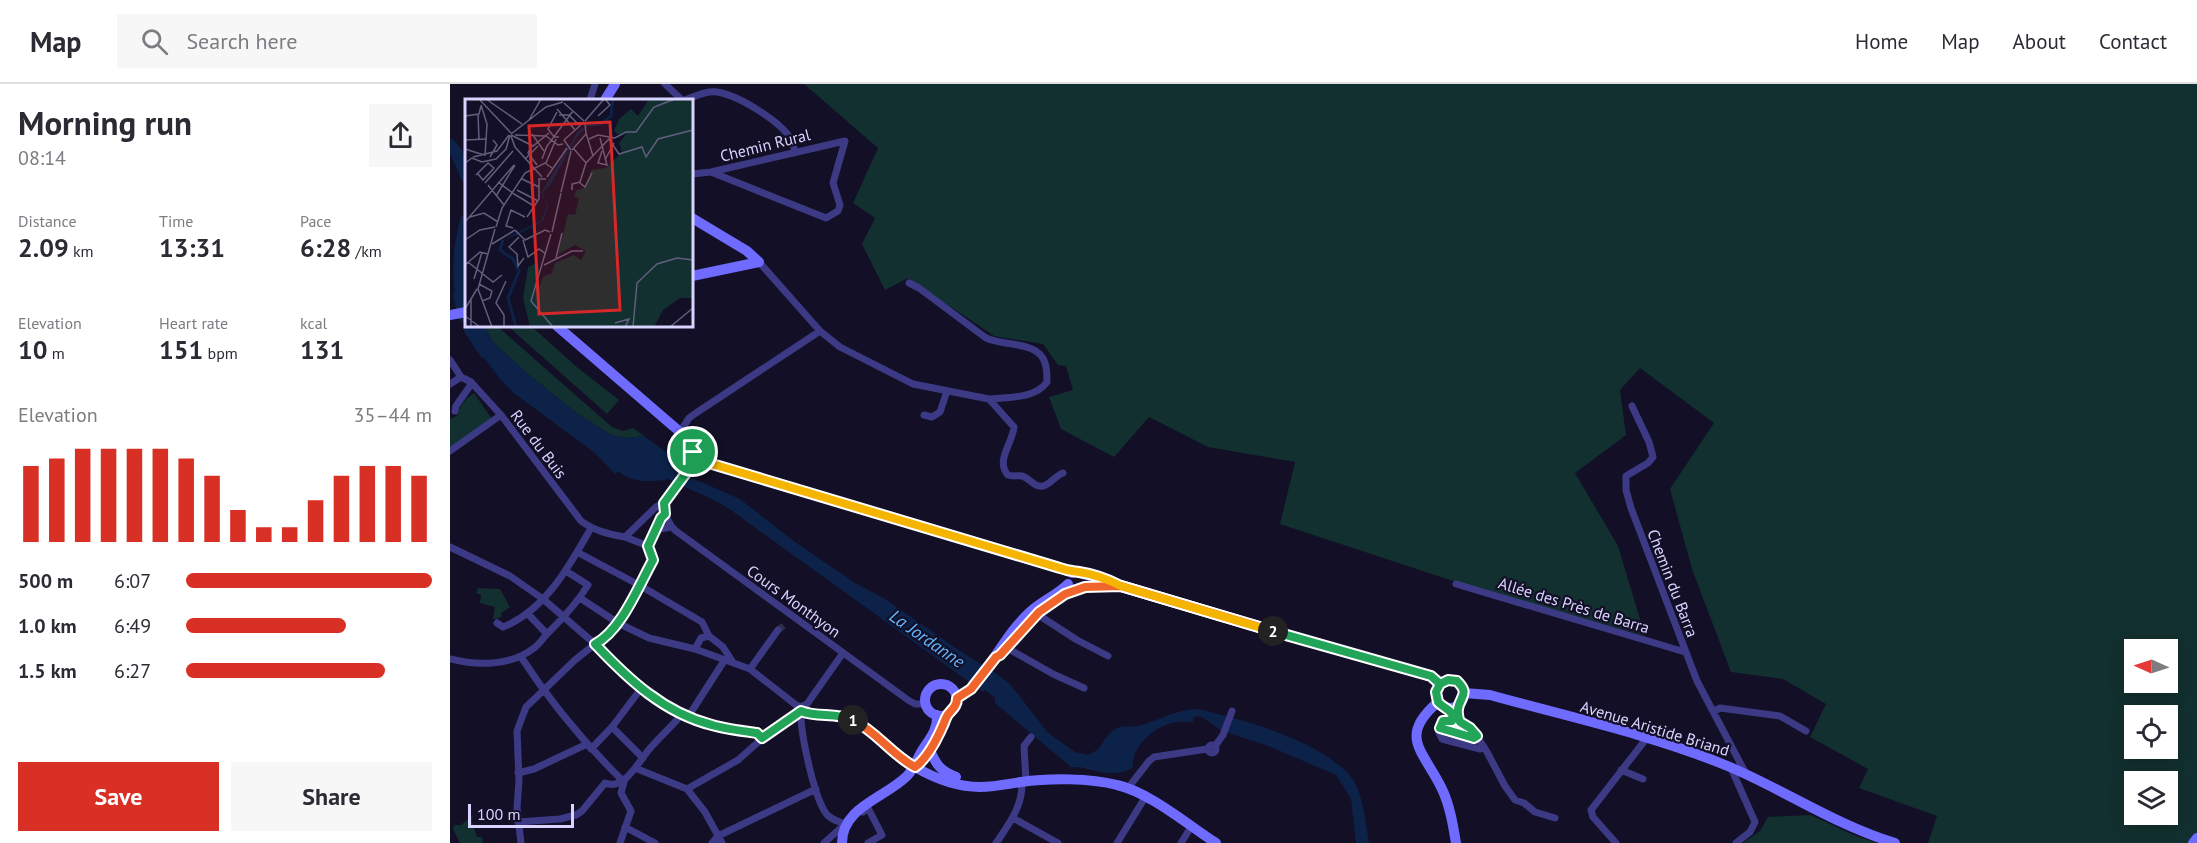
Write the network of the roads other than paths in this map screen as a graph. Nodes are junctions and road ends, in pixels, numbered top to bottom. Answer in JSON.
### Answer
{"nodes":[{"id":1,"x":615,"y":84,"type":"edge"},
{"id":2,"x":664,"y":84,"type":"edge"},
{"id":3,"x":594,"y":88,"type":"edge"},
{"id":4,"x":606,"y":99,"type":"edge"},
{"id":5,"x":682,"y":99,"type":"edge"},
{"id":6,"x":686,"y":99,"type":"edge"},
{"id":7,"x":795,"y":152,"type":"junction"},
{"id":8,"x":711,"y":172,"type":"junction"},
{"id":9,"x":693,"y":174,"type":"edge"},
{"id":10,"x":693,"y":219,"type":"edge"},
{"id":11,"x":759,"y":262,"type":"junction"},
{"id":12,"x":693,"y":276,"type":"edge"},
{"id":13,"x":909,"y":283,"type":"dead end"},
{"id":14,"x":558,"y":327,"type":"edge"},
{"id":15,"x":820,"y":331,"type":"junction"},
{"id":16,"x":450,"y":360,"type":"edge"},
{"id":17,"x":461,"y":377,"type":"junction"},
{"id":18,"x":472,"y":383,"type":"junction"},
{"id":19,"x":450,"y":384,"type":"edge"},
{"id":20,"x":947,"y":391,"type":"junction"},
{"id":21,"x":989,"y":399,"type":"junction"},
{"id":22,"x":1632,"y":406,"type":"dead end"},
{"id":23,"x":455,"y":411,"type":"dead end"},
{"id":24,"x":501,"y":415,"type":"junction"},
{"id":25,"x":924,"y":415,"type":"dead end"},
{"id":26,"x":680,"y":432,"type":"junction"},
{"id":27,"x":450,"y":451,"type":"edge"},
{"id":28,"x":693,"y":452,"type":"junction"},
{"id":29,"x":702,"y":461,"type":"junction"},
{"id":30,"x":687,"y":470,"type":"junction"},
{"id":31,"x":1063,"y":473,"type":"dead end"},
{"id":32,"x":664,"y":503,"type":"junction"},
{"id":33,"x":665,"y":514,"type":"junction"},
{"id":34,"x":671,"y":527,"type":"junction"},
{"id":35,"x":591,"y":528,"type":"junction"},
{"id":36,"x":656,"y":530,"type":"junction"},
{"id":37,"x":625,"y":537,"type":"junction"},
{"id":38,"x":648,"y":546,"type":"junction"},
{"id":39,"x":451,"y":548,"type":"edge"},
{"id":40,"x":577,"y":552,"type":"junction"},
{"id":41,"x":566,"y":571,"type":"junction"},
{"id":42,"x":1077,"y":573,"type":"junction"},
{"id":43,"x":1456,"y":584,"type":"dead end"},
{"id":44,"x":639,"y":585,"type":"junction"},
{"id":45,"x":1121,"y":586,"type":"junction"},
{"id":46,"x":1073,"y":588,"type":"junction"},
{"id":47,"x":580,"y":598,"type":"junction"},
{"id":48,"x":543,"y":599,"type":"junction"},
{"id":49,"x":1039,"y":612,"type":"junction"},
{"id":50,"x":528,"y":614,"type":"junction"},
{"id":51,"x":1027,"y":615,"type":"junction"},
{"id":52,"x":794,"y":617,"type":"junction"},
{"id":53,"x":564,"y":618,"type":"junction"},
{"id":54,"x":497,"y":623,"type":"dead end"},
{"id":55,"x":618,"y":623,"type":"junction"},
{"id":56,"x":786,"y":624,"type":"tunnel mouth"},
{"id":57,"x":1024,"y":627,"type":"junction"},
{"id":58,"x":778,"y":630,"type":"tunnel mouth"},
{"id":59,"x":547,"y":633,"type":"junction"},
{"id":60,"x":709,"y":636,"type":"junction"},
{"id":61,"x":595,"y":644,"type":"junction"},
{"id":62,"x":1004,"y":646,"type":"junction"},
{"id":63,"x":695,"y":649,"type":"junction"},
{"id":64,"x":1685,"y":652,"type":"junction"},
{"id":65,"x":843,"y":653,"type":"junction"},
{"id":66,"x":1107,"y":656,"type":"dead end"},
{"id":67,"x":521,"y":657,"type":"junction"},
{"id":68,"x":450,"y":659,"type":"edge"},
{"id":69,"x":728,"y":661,"type":"junction"},
{"id":70,"x":750,"y":669,"type":"junction"},
{"id":71,"x":1440,"y":684,"type":"junction"},
{"id":72,"x":1083,"y":688,"type":"dead end"},
{"id":73,"x":542,"y":690,"type":"junction"},
{"id":74,"x":640,"y":690,"type":"junction"},
{"id":75,"x":1464,"y":693,"type":"junction"},
{"id":76,"x":957,"y":698,"type":"junction"},
{"id":77,"x":926,"y":704,"type":"junction"},
{"id":78,"x":1441,"y":704,"type":"junction"},
{"id":79,"x":1458,"y":706,"type":"junction"},
{"id":80,"x":801,"y":709,"type":"junction"},
{"id":81,"x":1232,"y":711,"type":"dead end"},
{"id":82,"x":1714,"y":711,"type":"junction"},
{"id":83,"x":942,"y":715,"type":"junction"},
{"id":84,"x":685,"y":716,"type":"junction"},
{"id":85,"x":1452,"y":721,"type":"junction"},
{"id":86,"x":1462,"y":724,"type":"junction"},
{"id":87,"x":612,"y":728,"type":"junction"},
{"id":88,"x":1440,"y":728,"type":"junction"},
{"id":89,"x":1806,"y":731,"type":"dead end"},
{"id":90,"x":1475,"y":733,"type":"junction"},
{"id":91,"x":1031,"y":737,"type":"dead end"},
{"id":92,"x":762,"y":738,"type":"junction"},
{"id":93,"x":1646,"y":739,"type":"junction"},
{"id":94,"x":589,"y":747,"type":"junction"},
{"id":95,"x":1484,"y":747,"type":"junction"},
{"id":96,"x":930,"y":750,"type":"junction"},
{"id":97,"x":643,"y":758,"type":"junction"},
{"id":98,"x":915,"y":767,"type":"junction"},
{"id":99,"x":635,"y":768,"type":"junction"},
{"id":100,"x":1731,"y":768,"type":"junction"},
{"id":101,"x":1621,"y":770,"type":"junction"},
{"id":102,"x":518,"y":773,"type":"junction"},
{"id":103,"x":1746,"y":775,"type":"junction"},
{"id":104,"x":1643,"y":779,"type":"dead end"},
{"id":105,"x":622,"y":780,"type":"junction"},
{"id":106,"x":1024,"y":782,"type":"junction"},
{"id":107,"x":1128,"y":788,"type":"junction"},
{"id":108,"x":687,"y":789,"type":"junction"},
{"id":109,"x":816,"y":789,"type":"junction"},
{"id":110,"x":1146,"y":796,"type":"junction"},
{"id":111,"x":1013,"y":818,"type":"junction"},
{"id":112,"x":1555,"y":819,"type":"dead end"},
{"id":113,"x":518,"y":822,"type":"junction"},
{"id":114,"x":844,"y":824,"type":"junction"},
{"id":115,"x":625,"y":827,"type":"junction"},
{"id":116,"x":1191,"y":827,"type":"junction"},
{"id":117,"x":2197,"y":838,"type":"edge"},
{"id":118,"x":720,"y":840,"type":"edge"},
{"id":119,"x":521,"y":843,"type":"edge"},
{"id":120,"x":620,"y":843,"type":"edge"},
{"id":121,"x":656,"y":843,"type":"edge"},
{"id":122,"x":712,"y":843,"type":"edge"},
{"id":123,"x":824,"y":843,"type":"edge"},
{"id":124,"x":842,"y":843,"type":"edge"},
{"id":125,"x":846,"y":843,"type":"edge"},
{"id":126,"x":868,"y":843,"type":"edge"},
{"id":127,"x":996,"y":843,"type":"edge"},
{"id":128,"x":1058,"y":843,"type":"edge"},
{"id":129,"x":1117,"y":843,"type":"edge"},
{"id":130,"x":1181,"y":843,"type":"edge"},
{"id":131,"x":1216,"y":843,"type":"edge"},
{"id":132,"x":1456,"y":843,"type":"edge"},
{"id":133,"x":1616,"y":843,"type":"edge"},
{"id":134,"x":1736,"y":843,"type":"edge"},
{"id":135,"x":1895,"y":843,"type":"edge"},
{"id":136,"x":2193,"y":843,"type":"edge"}],
"edges":[{"from":1,"to":4,"type":"main road"},
{"from":2,"to":5,"type":"street"},
{"from":3,"to":4,"type":"street"},
{"from":6,"to":7,"type":"street"},
{"from":7,"to":8,"type":"street","name":"Chemin Rural"},
{"from":7,"to":8,"type":"street","name":"Chemin Rural"},
{"from":8,"to":9,"type":"street","name":"Chemin Rural"},
{"from":10,"to":11,"type":"main road"},
{"from":11,"to":12,"type":"main road"},
{"from":11,"to":15,"type":"street"},
{"from":13,"to":21,"type":"street"},
{"from":14,"to":26,"type":"main road"},
{"from":15,"to":20,"type":"street"},
{"from":15,"to":26,"type":"street"},
{"from":16,"to":17,"type":"street","name":"Rue du Buis"},
{"from":17,"to":18,"type":"street","name":"Rue du Buis"},
{"from":17,"to":19,"type":"street"},
{"from":18,"to":23,"type":"street"},
{"from":18,"to":24,"type":"street","name":"Rue du Buis"},
{"from":20,"to":21,"type":"street"},
{"from":20,"to":25,"type":"street"},
{"from":21,"to":31,"type":"street"},
{"from":22,"to":64,"type":"street","name":"Chemin du Barra"},
{"from":24,"to":27,"type":"street"},
{"from":24,"to":35,"type":"street","name":"Rue du Buis"},
{"from":26,"to":28,"type":"main road"},
{"from":28,"to":29,"type":"main road"},
{"from":28,"to":30,"type":"main road"},
{"from":29,"to":30,"type":"main road"},
{"from":29,"to":42,"type":"main road"},
{"from":30,"to":32,"type":"street"},
{"from":32,"to":33,"type":"street","name":"Cours Monthyon"},
{"from":32,"to":37,"type":"street"},
{"from":33,"to":34,"type":"street","name":"Cours Monthyon"},
{"from":33,"to":36,"type":"street"},
{"from":34,"to":36,"type":"street"},
{"from":34,"to":52,"type":"street","name":"Cours Monthyon"},
{"from":35,"to":37,"type":"street","name":"Rue du Buis"},
{"from":35,"to":40,"type":"street"},
{"from":36,"to":38,"type":"street"},
{"from":37,"to":38,"type":"street","name":"Rue du Buis"},
{"from":38,"to":44,"type":"street"},
{"from":39,"to":48,"type":"street"},
{"from":40,"to":41,"type":"street"},
{"from":40,"to":44,"type":"street"},
{"from":41,"to":47,"type":"street"},
{"from":41,"to":48,"type":"street"},
{"from":42,"to":45,"type":"main road"},
{"from":42,"to":46,"type":"main road"},
{"from":42,"to":46,"type":"main road"},
{"from":43,"to":64,"type":"street","name":"Allée des Près de Barra"},
{"from":44,"to":55,"type":"street"},
{"from":44,"to":60,"type":"street"},
{"from":45,"to":46,"type":"main road"},
{"from":45,"to":71,"type":"main road"},
{"from":46,"to":49,"type":"main road"},
{"from":46,"to":49,"type":"main road"},
{"from":46,"to":51,"type":"main road"},
{"from":47,"to":53,"type":"street"},
{"from":47,"to":55,"type":"street"},
{"from":48,"to":50,"type":"street"},
{"from":48,"to":53,"type":"street"},
{"from":49,"to":57,"type":"main road"},
{"from":49,"to":66,"type":"street"},
{"from":50,"to":54,"type":"street"},
{"from":50,"to":59,"type":"street"},
{"from":51,"to":57,"type":"main road"},
{"from":51,"to":62,"type":"main road"},
{"from":52,"to":56,"type":"street"},
{"from":52,"to":65,"type":"street","name":"Cours Monthyon"},
{"from":53,"to":59,"type":"street"},
{"from":53,"to":61,"type":"street"},
{"from":55,"to":61,"type":"street"},
{"from":55,"to":63,"type":"street"},
{"from":57,"to":62,"type":"main road"},
{"from":58,"to":70,"type":"street"},
{"from":59,"to":67,"type":"street"},
{"from":60,"to":63,"type":"street"},
{"from":60,"to":69,"type":"street"},
{"from":61,"to":73,"type":"street"},
{"from":61,"to":74,"type":"street"},
{"from":62,"to":72,"type":"street"},
{"from":62,"to":76,"type":"main road"},
{"from":63,"to":69,"type":"street"},
{"from":64,"to":82,"type":"street","name":"Chemin du Barra"},
{"from":65,"to":77,"type":"street","name":"Cours Monthyon"},
{"from":65,"to":80,"type":"street"},
{"from":67,"to":68,"type":"street"},
{"from":67,"to":73,"type":"street"},
{"from":69,"to":70,"type":"street"},
{"from":69,"to":84,"type":"street"},
{"from":70,"to":80,"type":"street"},
{"from":71,"to":75,"type":"main road"},
{"from":71,"to":78,"type":"main road"},
{"from":73,"to":94,"type":"street"},
{"from":73,"to":102,"type":"street"},
{"from":74,"to":84,"type":"street"},
{"from":74,"to":87,"type":"street"},
{"from":75,"to":79,"type":"main road"},
{"from":75,"to":93,"type":"main road","name":"Avenue Aristide Briand"},
{"from":76,"to":77,"type":"main road"},
{"from":76,"to":83,"type":"main road"},
{"from":77,"to":83,"type":"main road"},
{"from":78,"to":79,"type":"main road"},
{"from":78,"to":85,"type":"street"},
{"from":78,"to":132,"type":"main road"},
{"from":79,"to":86,"type":"street"},
{"from":80,"to":92,"type":"street"},
{"from":80,"to":98,"type":"street"},
{"from":80,"to":109,"type":"street"},
{"from":81,"to":107,"type":"street"},
{"from":82,"to":89,"type":"street"},
{"from":82,"to":103,"type":"street","name":"Chemin du Barra"},
{"from":83,"to":96,"type":"main road"},
{"from":83,"to":98,"type":"main road"},
{"from":84,"to":92,"type":"street"},
{"from":84,"to":97,"type":"street"},
{"from":85,"to":86,"type":"street"},
{"from":85,"to":88,"type":"street"},
{"from":86,"to":90,"type":"street"},
{"from":87,"to":94,"type":"street"},
{"from":87,"to":97,"type":"street"},
{"from":88,"to":90,"type":"street"},
{"from":88,"to":95,"type":"street"},
{"from":90,"to":95,"type":"street"},
{"from":91,"to":106,"type":"street"},
{"from":92,"to":108,"type":"street"},
{"from":93,"to":100,"type":"main road","name":"Avenue Aristide Briand"},
{"from":93,"to":101,"type":"street"},
{"from":94,"to":102,"type":"street"},
{"from":94,"to":105,"type":"street"},
{"from":95,"to":112,"type":"street"},
{"from":96,"to":98,"type":"main road"},
{"from":96,"to":106,"type":"main road"},
{"from":97,"to":99,"type":"street"},
{"from":98,"to":106,"type":"main road"},
{"from":98,"to":114,"type":"main road"},
{"from":99,"to":105,"type":"street"},
{"from":99,"to":108,"type":"street"},
{"from":100,"to":103,"type":"main road","name":"Avenue Aristide Briand"},
{"from":100,"to":134,"type":"street"},
{"from":101,"to":104,"type":"street"},
{"from":101,"to":133,"type":"street"},
{"from":102,"to":113,"type":"street"},
{"from":103,"to":135,"type":"main road","name":"Avenue Aristide Briand"},
{"from":105,"to":113,"type":"street"},
{"from":105,"to":115,"type":"street"},
{"from":106,"to":107,"type":"main road"},
{"from":106,"to":111,"type":"street"},
{"from":107,"to":110,"type":"main road"},
{"from":108,"to":118,"type":"street"},
{"from":109,"to":114,"type":"street"},
{"from":109,"to":118,"type":"street"},
{"from":110,"to":116,"type":"main road"},
{"from":110,"to":129,"type":"street"},
{"from":111,"to":127,"type":"street"},
{"from":111,"to":128,"type":"street"},
{"from":113,"to":119,"type":"street"},
{"from":114,"to":123,"type":"street"},
{"from":114,"to":124,"type":"main road"},
{"from":115,"to":120,"type":"street"},
{"from":115,"to":121,"type":"street"},
{"from":116,"to":130,"type":"street"},
{"from":116,"to":131,"type":"main road"},
{"from":117,"to":136,"type":"main road"},
{"from":118,"to":122,"type":"street"},
{"from":125,"to":126,"type":"street"}]}
